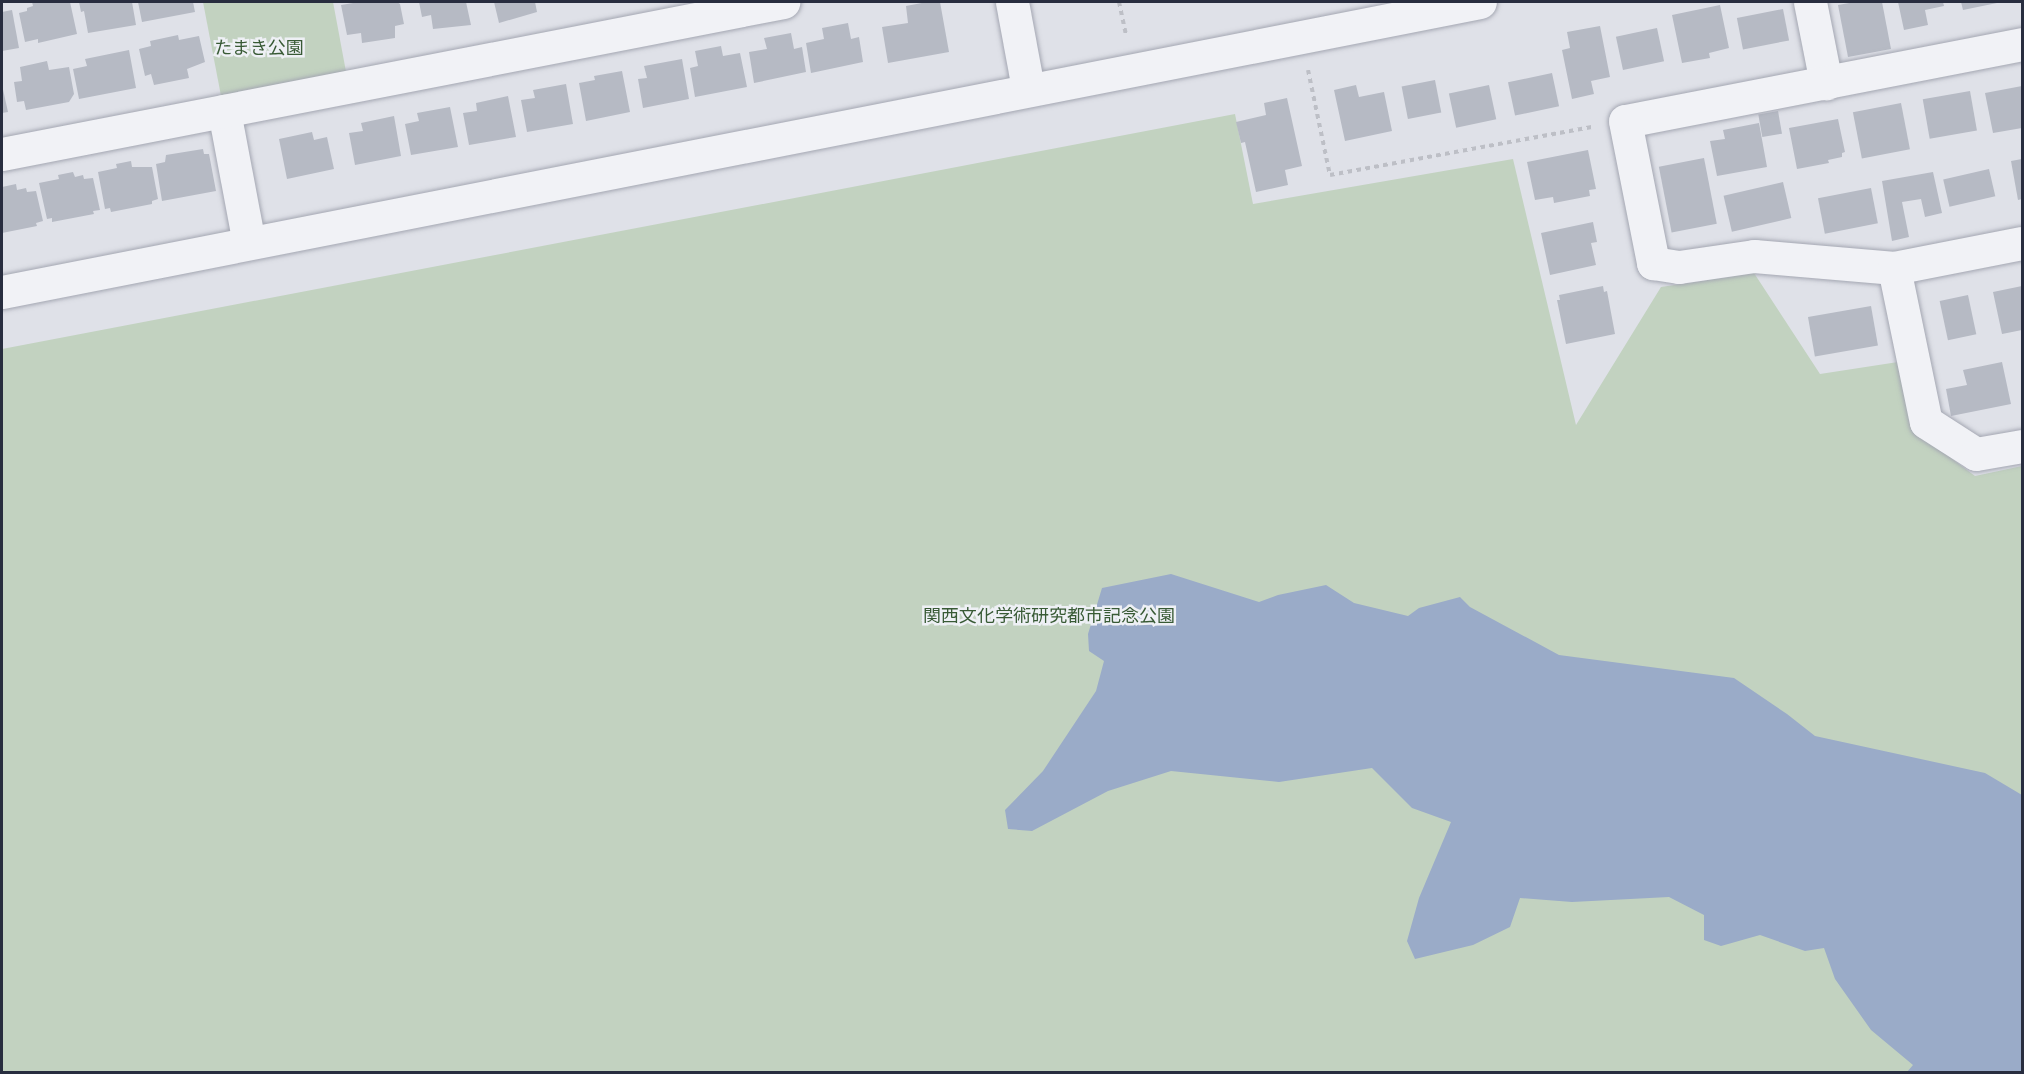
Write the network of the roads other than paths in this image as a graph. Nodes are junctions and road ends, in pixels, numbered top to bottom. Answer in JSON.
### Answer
{"nodes":[{"id":1,"x":783,"y":2,"type":"edge"},
{"id":2,"x":1011,"y":2,"type":"edge"},
{"id":3,"x":1480,"y":2,"type":"edge"},
{"id":4,"x":1810,"y":2,"type":"edge"},
{"id":5,"x":2022,"y":44,"type":"edge"},
{"id":6,"x":1826,"y":83,"type":"junction"},
{"id":7,"x":1028,"y":88,"type":"junction"},
{"id":8,"x":224,"y":111,"type":"junction"},
{"id":9,"x":2,"y":154,"type":"edge"},
{"id":10,"x":249,"y":243,"type":"junction"},
{"id":11,"x":2022,"y":243,"type":"edge"},
{"id":12,"x":1894,"y":268,"type":"junction"},
{"id":13,"x":2,"y":292,"type":"edge"},
{"id":14,"x":2022,"y":446,"type":"edge"}],
"edges":[{"from":1,"to":8,"type":"street"},
{"from":2,"to":7,"type":"street"},
{"from":3,"to":7,"type":"street"},
{"from":4,"to":6,"type":"street"},
{"from":5,"to":6,"type":"street"},
{"from":6,"to":12,"type":"street"},
{"from":7,"to":10,"type":"street"},
{"from":8,"to":9,"type":"street"},
{"from":8,"to":10,"type":"street"},
{"from":10,"to":13,"type":"street"},
{"from":11,"to":12,"type":"street"},
{"from":12,"to":14,"type":"street"}]}
